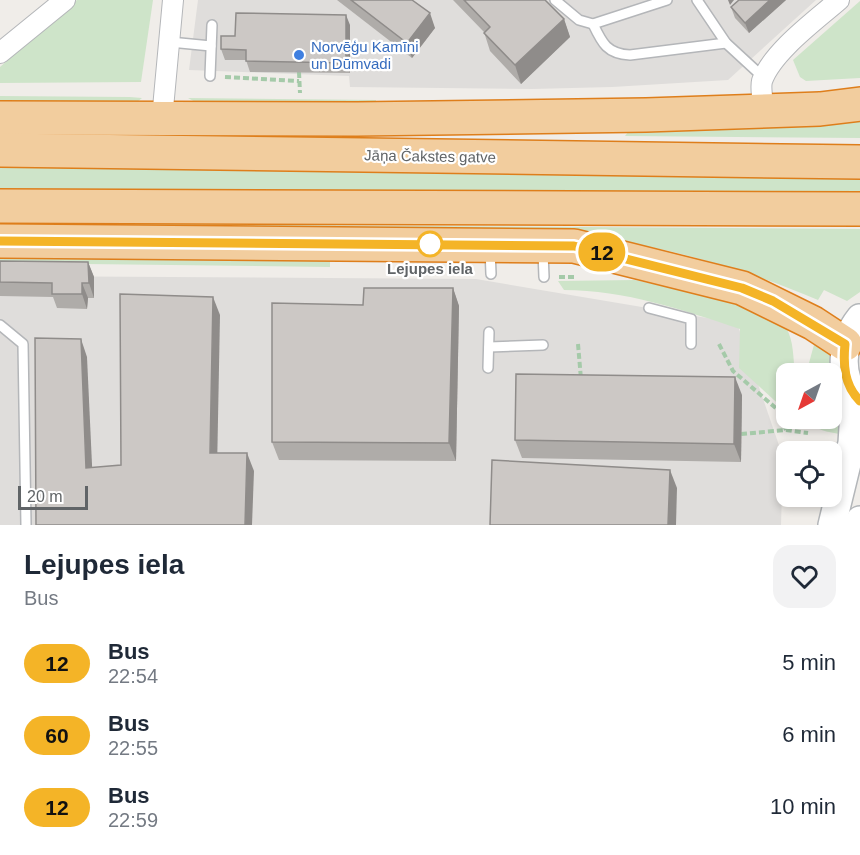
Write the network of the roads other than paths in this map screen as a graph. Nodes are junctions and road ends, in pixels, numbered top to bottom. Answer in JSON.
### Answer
{"nodes":[{"id":1,"x":65,"y":0,"type":"edge"},
{"id":2,"x":173,"y":0,"type":"edge"},
{"id":3,"x":555,"y":0,"type":"edge"},
{"id":4,"x":667,"y":0,"type":"edge"},
{"id":5,"x":698,"y":0,"type":"edge"},
{"id":6,"x":839,"y":0,"type":"edge"},
{"id":7,"x":594,"y":24,"type":"junction"},
{"id":8,"x":212,"y":26,"type":"dead end"},
{"id":9,"x":170,"y":42,"type":"junction"},
{"id":10,"x":726,"y":43,"type":"junction"},
{"id":11,"x":211,"y":46,"type":"junction"},
{"id":12,"x":0,"y":53,"type":"edge"},
{"id":13,"x":210,"y":76,"type":"road end"},
{"id":14,"x":764,"y":94,"type":"junction"},
{"id":15,"x":860,"y":104,"type":"edge"},
{"id":16,"x":0,"y":118,"type":"edge"},
{"id":17,"x":162,"y":119,"type":"junction"},
{"id":18,"x":0,"y":150,"type":"edge"},
{"id":19,"x":860,"y":162,"type":"edge"},
{"id":20,"x":0,"y":206,"type":"edge"},
{"id":21,"x":860,"y":209,"type":"edge"},
{"id":22,"x":0,"y":242,"type":"edge"},
{"id":23,"x":649,"y":308,"type":"dead end"},
{"id":24,"x":0,"y":324,"type":"edge"},
{"id":25,"x":853,"y":331,"type":"edge"},
{"id":26,"x":489,"y":332,"type":"dead end"},
{"id":27,"x":691,"y":344,"type":"dead end"},
{"id":28,"x":543,"y":345,"type":"dead end"},
{"id":29,"x":489,"y":347,"type":"junction"},
{"id":30,"x":488,"y":368,"type":"dead end"},
{"id":31,"x":858,"y":399,"type":"edge"},
{"id":32,"x":860,"y":520,"type":"edge"},
{"id":33,"x":26,"y":525,"type":"edge"},
{"id":34,"x":832,"y":525,"type":"edge"},
{"id":35,"x":858,"y":525,"type":"edge"}],
"edges":[{"from":1,"to":12,"type":"street"},
{"from":2,"to":9,"type":"street"},
{"from":3,"to":7,"type":"lane"},
{"from":4,"to":7,"type":"lane"},
{"from":5,"to":10,"type":"lane"},
{"from":6,"to":14,"type":"street"},
{"from":7,"to":10,"type":"lane"},
{"from":8,"to":11,"type":"lane"},
{"from":9,"to":11,"type":"lane"},
{"from":9,"to":17,"type":"street"},
{"from":10,"to":14,"type":"lane"},
{"from":11,"to":13,"type":"lane"},
{"from":14,"to":15,"type":"highway"},
{"from":14,"to":17,"type":"highway"},
{"from":16,"to":17,"type":"highway"},
{"from":18,"to":19,"type":"highway","name":"Jāņa Čakstes gatve"},
{"from":20,"to":21,"type":"highway"},
{"from":22,"to":25,"type":"highway"},
{"from":23,"to":27,"type":"lane"},
{"from":24,"to":33,"type":"lane"},
{"from":25,"to":31,"type":"street"},
{"from":26,"to":29,"type":"lane"},
{"from":28,"to":29,"type":"lane"},
{"from":29,"to":30,"type":"lane"},
{"from":31,"to":34,"type":"street"},
{"from":32,"to":35,"type":"street"}]}
